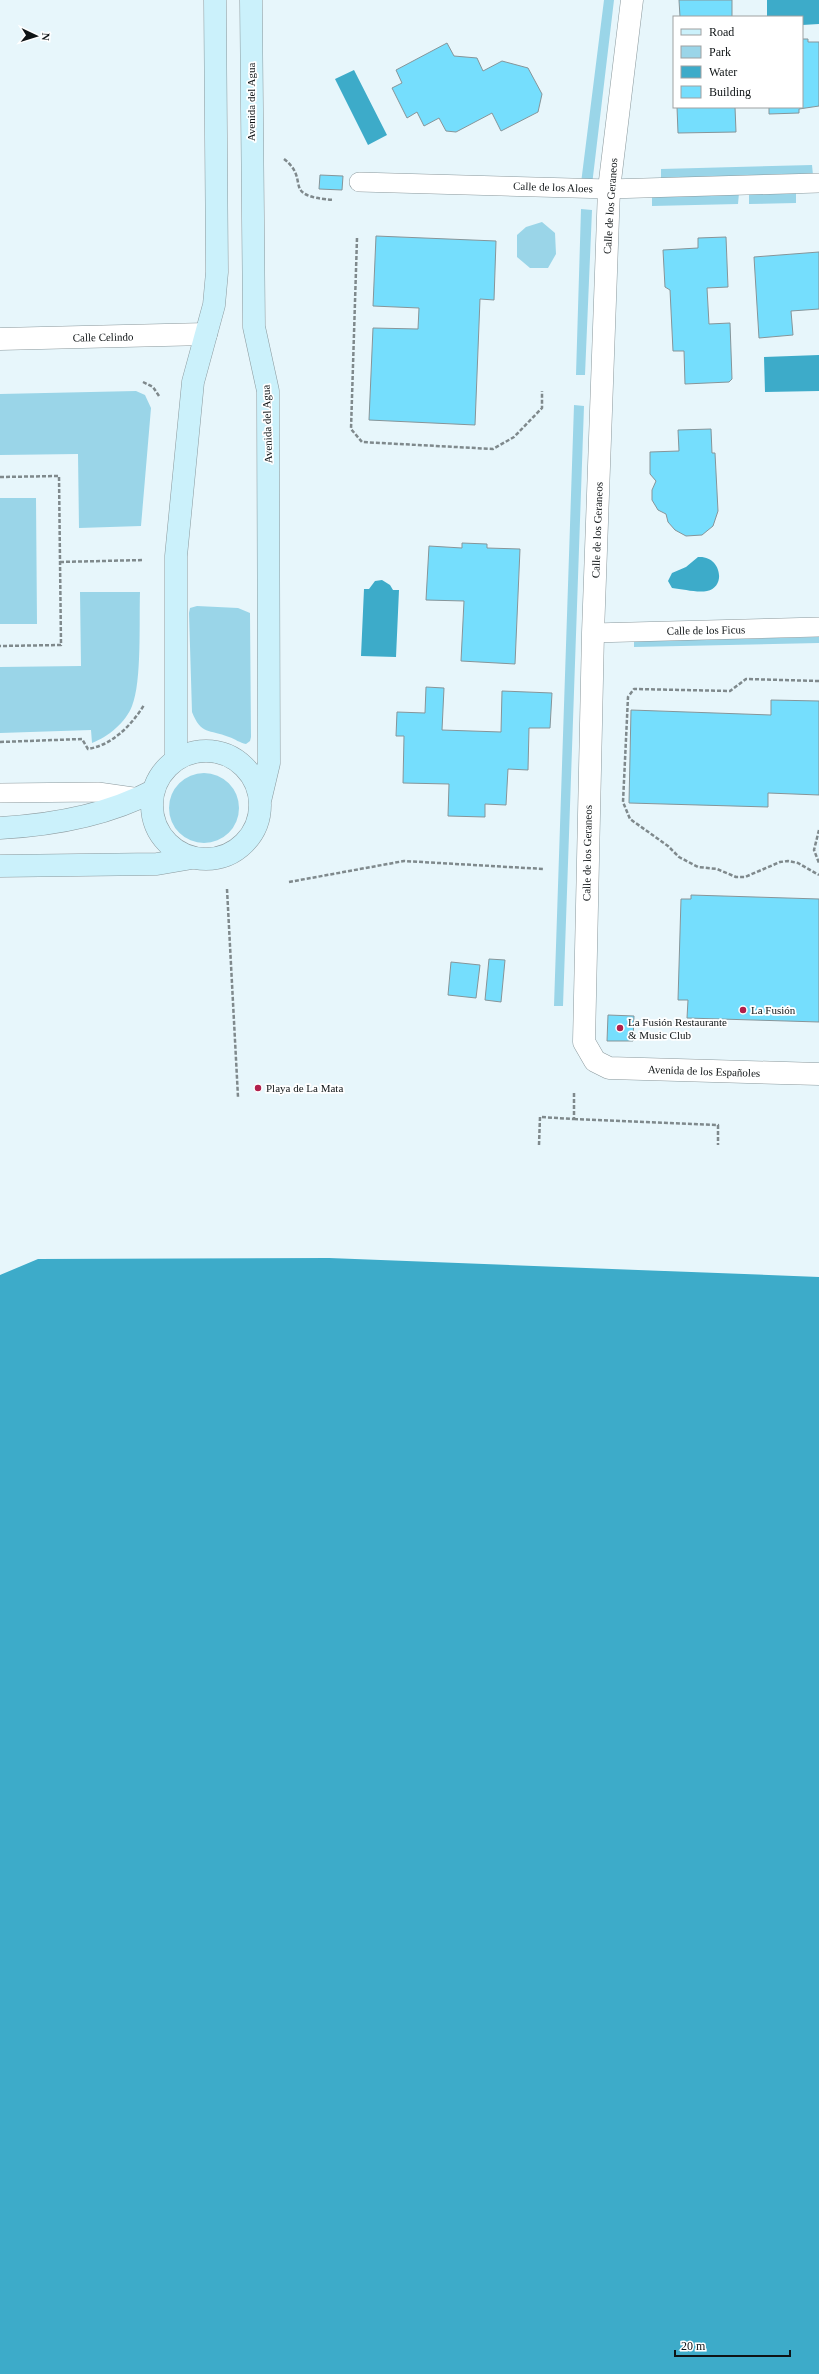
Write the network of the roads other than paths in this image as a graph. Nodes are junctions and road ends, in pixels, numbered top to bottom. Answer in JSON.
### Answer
{"nodes":[{"id":1,"x":215,"y":0,"type":"edge"},
{"id":2,"x":251,"y":0,"type":"edge"},
{"id":3,"x":632,"y":0,"type":"edge"},
{"id":4,"x":359,"y":182,"type":"road end"},
{"id":5,"x":819,"y":183,"type":"edge"},
{"id":6,"x":609,"y":189,"type":"junction"},
{"id":7,"x":206,"y":334,"type":"junction"},
{"id":8,"x":0,"y":339,"type":"edge"},
{"id":9,"x":819,"y":627,"type":"edge"},
{"id":10,"x":593,"y":632,"type":"junction"},
{"id":11,"x":176,"y":759,"type":"junction"},
{"id":12,"x":0,"y":793,"type":"edge"},
{"id":13,"x":147,"y":794,"type":"junction"},
{"id":14,"x":260,"y":801,"type":"junction"},
{"id":15,"x":0,"y":828,"type":"edge"},
{"id":16,"x":192,"y":858,"type":"junction"},
{"id":17,"x":0,"y":866,"type":"edge"},
{"id":18,"x":593,"y":1058,"type":"joint"},
{"id":19,"x":819,"y":1074,"type":"edge"}],
"edges":[{"from":1,"to":7,"type":"street"},
{"from":2,"to":14,"type":"street","name":"Avenida del Agua"},
{"from":3,"to":6,"type":"street","name":"Calle de los Geraneos"},
{"from":4,"to":6,"type":"lane","name":"Calle de los Aloes"},
{"from":5,"to":6,"type":"lane","name":"Calle de los Aloes"},
{"from":6,"to":10,"type":"street","name":"Calle de los Geraneos"},
{"from":7,"to":8,"type":"street","name":"Calle Celindo"},
{"from":7,"to":11,"type":"street"},
{"from":9,"to":10,"type":"lane","name":"Calle de los Ficus"},
{"from":10,"to":18,"type":"street","name":"Calle de los Geraneos"},
{"from":11,"to":13,"type":"street"},
{"from":11,"to":14,"type":"street"},
{"from":12,"to":13,"type":"lane"},
{"from":13,"to":15,"type":"street"},
{"from":13,"to":16,"type":"street"},
{"from":14,"to":16,"type":"street"},
{"from":16,"to":17,"type":"street"},
{"from":18,"to":19,"type":"street","name":"Avenida de los Españoles"}]}
